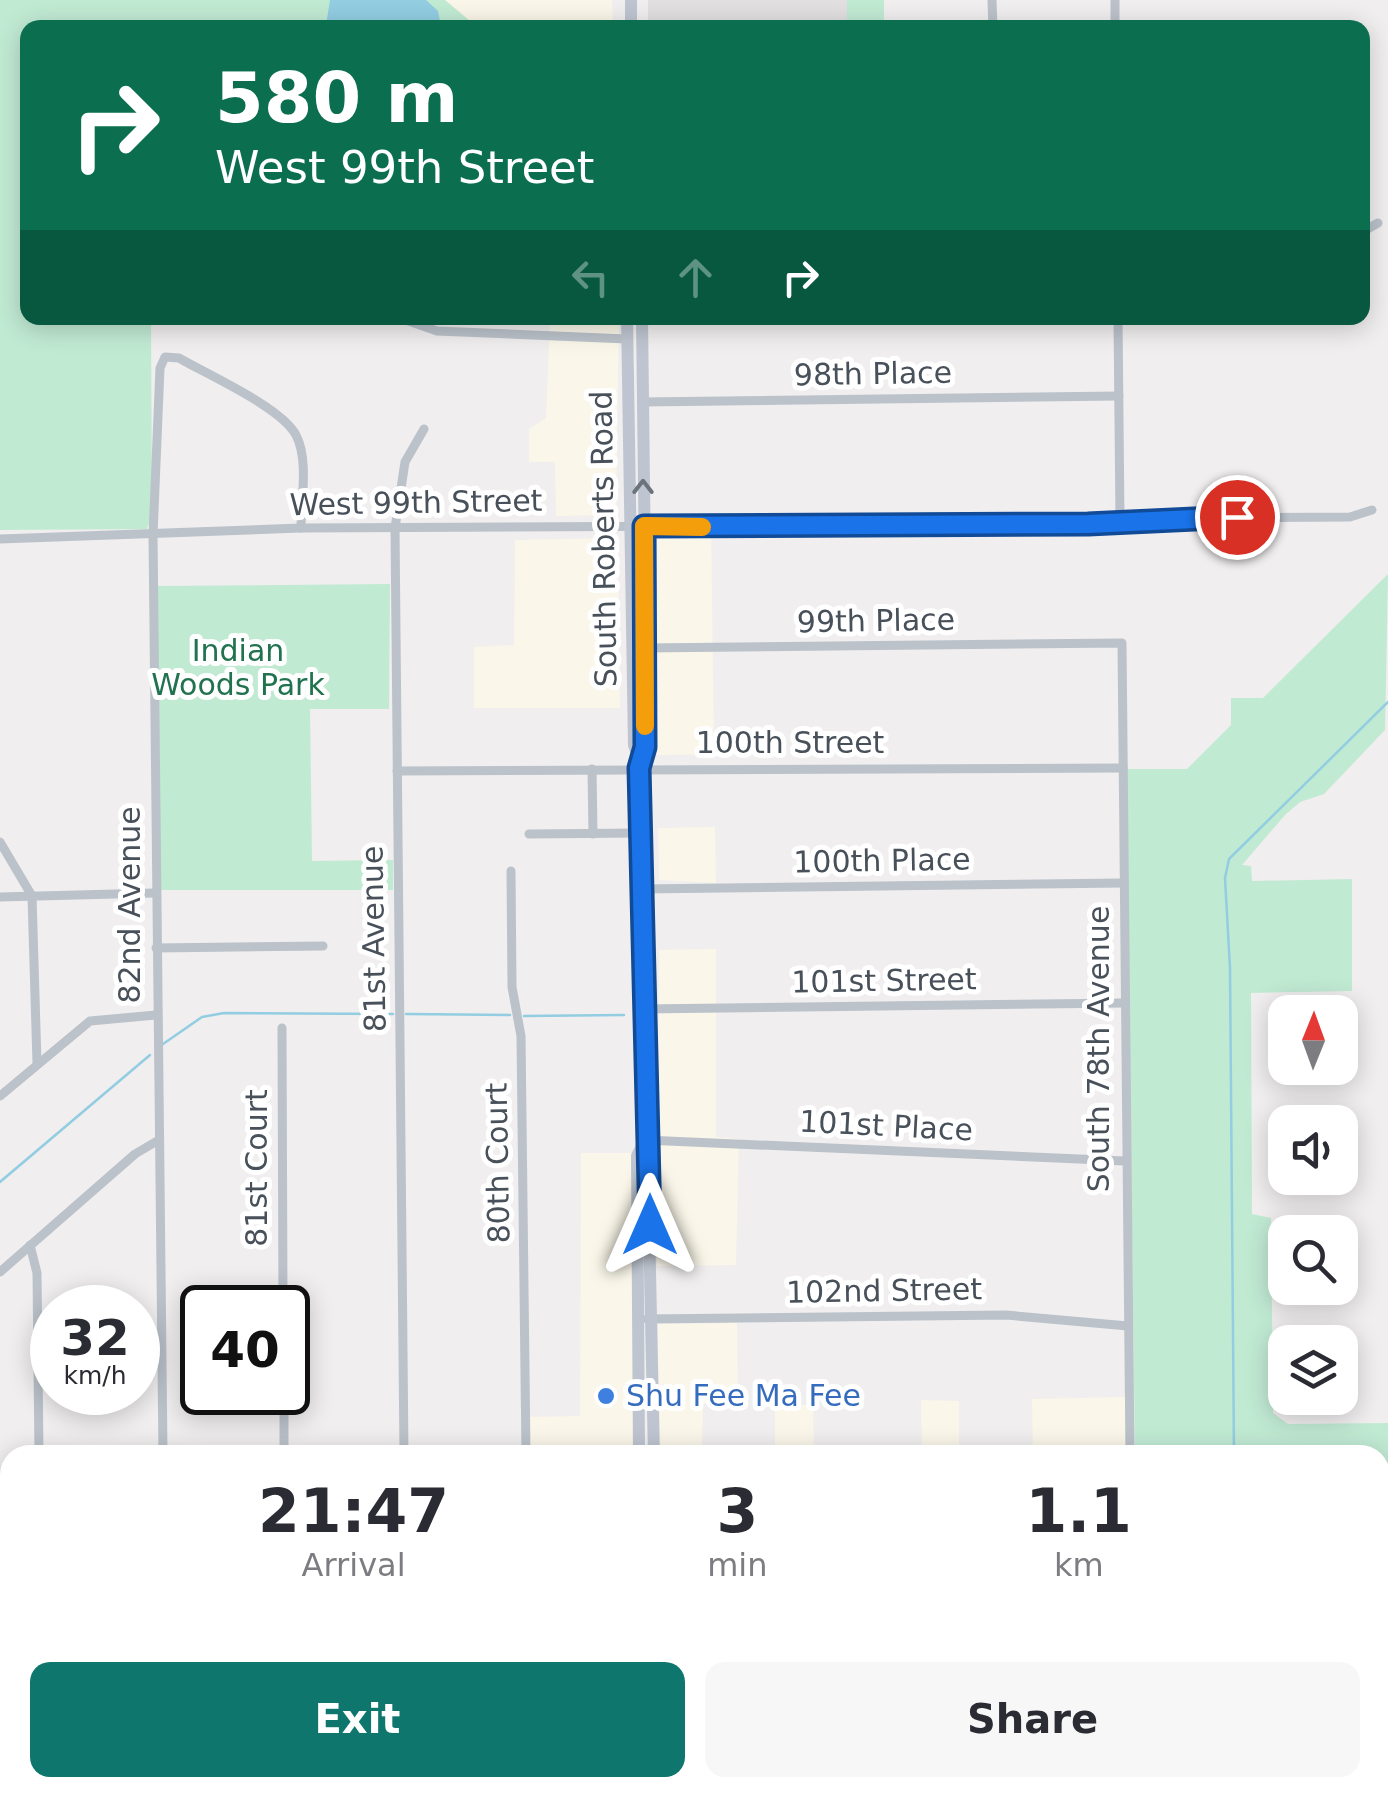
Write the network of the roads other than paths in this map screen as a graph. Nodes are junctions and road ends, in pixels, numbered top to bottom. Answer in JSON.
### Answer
{"nodes":[{"id":1,"x":1378,"y":223,"type":"dead end"},
{"id":2,"x":1370,"y":228,"type":"edge"},
{"id":3,"x":416,"y":325,"type":"edge"},
{"id":4,"x":472,"y":325,"type":"edge"},
{"id":5,"x":627,"y":325,"type":"edge"},
{"id":6,"x":641,"y":325,"type":"edge"},
{"id":7,"x":1118,"y":325,"type":"edge"},
{"id":8,"x":473,"y":333,"type":"junction"},
{"id":9,"x":627,"y":339,"type":"junction"},
{"id":10,"x":1119,"y":396,"type":"junction"},
{"id":11,"x":635,"y":402,"type":"junction"},
{"id":12,"x":424,"y":429,"type":"dead end"},
{"id":13,"x":1372,"y":510,"type":"dead end"},
{"id":14,"x":1120,"y":520,"type":"junction"},
{"id":15,"x":628,"y":526,"type":"junction"},
{"id":16,"x":644,"y":526,"type":"junction"},
{"id":17,"x":301,"y":528,"type":"junction"},
{"id":18,"x":394,"y":528,"type":"junction"},
{"id":19,"x":153,"y":535,"type":"junction"},
{"id":20,"x":0,"y":538,"type":"edge"},
{"id":21,"x":1122,"y":643,"type":"joint"},
{"id":22,"x":630,"y":648,"type":"junction"},
{"id":23,"x":646,"y":648,"type":"junction"},
{"id":24,"x":639,"y":763,"type":"junction"},
{"id":25,"x":1123,"y":768,"type":"junction"},
{"id":26,"x":592,"y":770,"type":"junction"},
{"id":27,"x":397,"y":771,"type":"junction"},
{"id":28,"x":640,"y":833,"type":"junction"},
{"id":29,"x":529,"y":834,"type":"dead end"},
{"id":30,"x":593,"y":834,"type":"junction"},
{"id":31,"x":0,"y":842,"type":"edge"},
{"id":32,"x":511,"y":871,"type":"dead end"},
{"id":33,"x":1123,"y":883,"type":"junction"},
{"id":34,"x":642,"y":889,"type":"junction"},
{"id":35,"x":154,"y":893,"type":"junction"},
{"id":36,"x":32,"y":896,"type":"junction"},
{"id":37,"x":0,"y":897,"type":"edge"},
{"id":38,"x":323,"y":946,"type":"dead end"},
{"id":39,"x":156,"y":948,"type":"junction"},
{"id":40,"x":1125,"y":1004,"type":"junction"},
{"id":41,"x":643,"y":1010,"type":"junction"},
{"id":42,"x":156,"y":1015,"type":"junction"},
{"id":43,"x":282,"y":1028,"type":"dead end"},
{"id":44,"x":37,"y":1063,"type":"junction"},
{"id":45,"x":0,"y":1096,"type":"edge"},
{"id":46,"x":645,"y":1140,"type":"junction"},
{"id":47,"x":156,"y":1142,"type":"junction"},
{"id":48,"x":1124,"y":1161,"type":"junction"},
{"id":49,"x":30,"y":1246,"type":"junction"},
{"id":50,"x":0,"y":1272,"type":"edge"},
{"id":51,"x":283,"y":1285,"type":"edge"},
{"id":52,"x":645,"y":1319,"type":"junction"},
{"id":53,"x":1128,"y":1326,"type":"junction"},
{"id":54,"x":284,"y":1415,"type":"edge"},
{"id":55,"x":39,"y":1445,"type":"edge"},
{"id":56,"x":163,"y":1445,"type":"edge"},
{"id":57,"x":284,"y":1445,"type":"edge"},
{"id":58,"x":404,"y":1445,"type":"edge"},
{"id":59,"x":526,"y":1445,"type":"edge"},
{"id":60,"x":640,"y":1445,"type":"edge"},
{"id":61,"x":653,"y":1445,"type":"edge"},
{"id":62,"x":1130,"y":1445,"type":"edge"}],
"edges":[{"from":1,"to":2,"type":"street"},
{"from":3,"to":8,"type":"street"},
{"from":4,"to":8,"type":"street"},
{"from":5,"to":9,"type":"street","name":"South Roberts Road"},
{"from":6,"to":11,"type":"street","name":"South Roberts Road"},
{"from":7,"to":10,"type":"street"},
{"from":8,"to":9,"type":"street"},
{"from":9,"to":11,"type":"street","name":"South Roberts Road"},
{"from":10,"to":11,"type":"street","name":"98th Place"},
{"from":10,"to":14,"type":"street"},
{"from":11,"to":15,"type":"street","name":"South Roberts Road"},
{"from":16,"to":11,"type":"street","name":"South Roberts Road","one_way":true},
{"from":12,"to":18,"type":"street","name":"81st Avenue"},
{"from":13,"to":14,"type":"street","name":"West 99th Street"},
{"from":14,"to":16,"type":"street","name":"West 99th Street"},
{"from":15,"to":16,"type":"street","name":"West 99th Street"},
{"from":15,"to":18,"type":"street","name":"West 99th Street"},
{"from":15,"to":22,"type":"street","name":"South Roberts Road"},
{"from":16,"to":23,"type":"street","name":"South Roberts Road"},
{"from":17,"to":18,"type":"street","name":"West 99th Street"},
{"from":17,"to":19,"type":"street","name":"West 99th Street"},
{"from":17,"to":19,"type":"street","name":"82nd Avenue"},
{"from":18,"to":27,"type":"street","name":"81st Avenue"},
{"from":19,"to":20,"type":"street","name":"West 99th Street"},
{"from":19,"to":35,"type":"street","name":"82nd Avenue"},
{"from":21,"to":23,"type":"street","name":"99th Place"},
{"from":21,"to":25,"type":"street","name":"South 78th Avenue"},
{"from":22,"to":23,"type":"street","name":"99th Place"},
{"from":22,"to":24,"type":"street","name":"South Roberts Road"},
{"from":23,"to":24,"type":"street","name":"South Roberts Road"},
{"from":24,"to":25,"type":"street","name":"100th Street"},
{"from":24,"to":26,"type":"street","name":"100th Street"},
{"from":24,"to":28,"type":"street","name":"South Roberts Road"},
{"from":25,"to":33,"type":"street","name":"South 78th Avenue"},
{"from":26,"to":27,"type":"street","name":"100th Street"},
{"from":26,"to":30,"type":"street"},
{"from":27,"to":58,"type":"street","name":"81st Avenue"},
{"from":28,"to":30,"type":"street"},
{"from":28,"to":34,"type":"street","name":"South Roberts Road"},
{"from":29,"to":30,"type":"street"},
{"from":31,"to":36,"type":"street"},
{"from":32,"to":59,"type":"street","name":"80th Court"},
{"from":33,"to":34,"type":"street","name":"100th Place"},
{"from":33,"to":40,"type":"street","name":"South 78th Avenue"},
{"from":34,"to":41,"type":"street","name":"South Roberts Road"},
{"from":35,"to":36,"type":"street"},
{"from":35,"to":39,"type":"street","name":"82nd Avenue"},
{"from":36,"to":37,"type":"street"},
{"from":36,"to":44,"type":"street"},
{"from":38,"to":39,"type":"street"},
{"from":39,"to":42,"type":"street","name":"82nd Avenue"},
{"from":40,"to":41,"type":"street","name":"101st Street"},
{"from":40,"to":48,"type":"street","name":"South 78th Avenue"},
{"from":41,"to":46,"type":"street","name":"South Roberts Road"},
{"from":42,"to":44,"type":"street"},
{"from":42,"to":47,"type":"street","name":"82nd Avenue"},
{"from":43,"to":51,"type":"street","name":"81st Court"},
{"from":44,"to":45,"type":"street"},
{"from":46,"to":48,"type":"street","name":"101st Place"},
{"from":46,"to":52,"type":"street","name":"South Roberts Road"},
{"from":47,"to":49,"type":"street"},
{"from":47,"to":56,"type":"street","name":"82nd Avenue"},
{"from":48,"to":53,"type":"street","name":"South 78th Avenue"},
{"from":49,"to":50,"type":"street"},
{"from":49,"to":55,"type":"street"},
{"from":52,"to":53,"type":"street","name":"102nd Street"},
{"from":52,"to":60,"type":"street","name":"South Roberts Road"},
{"from":52,"to":61,"type":"street","name":"South Roberts Road"},
{"from":53,"to":62,"type":"street","name":"South 78th Avenue"},
{"from":54,"to":57,"type":"street"}]}
